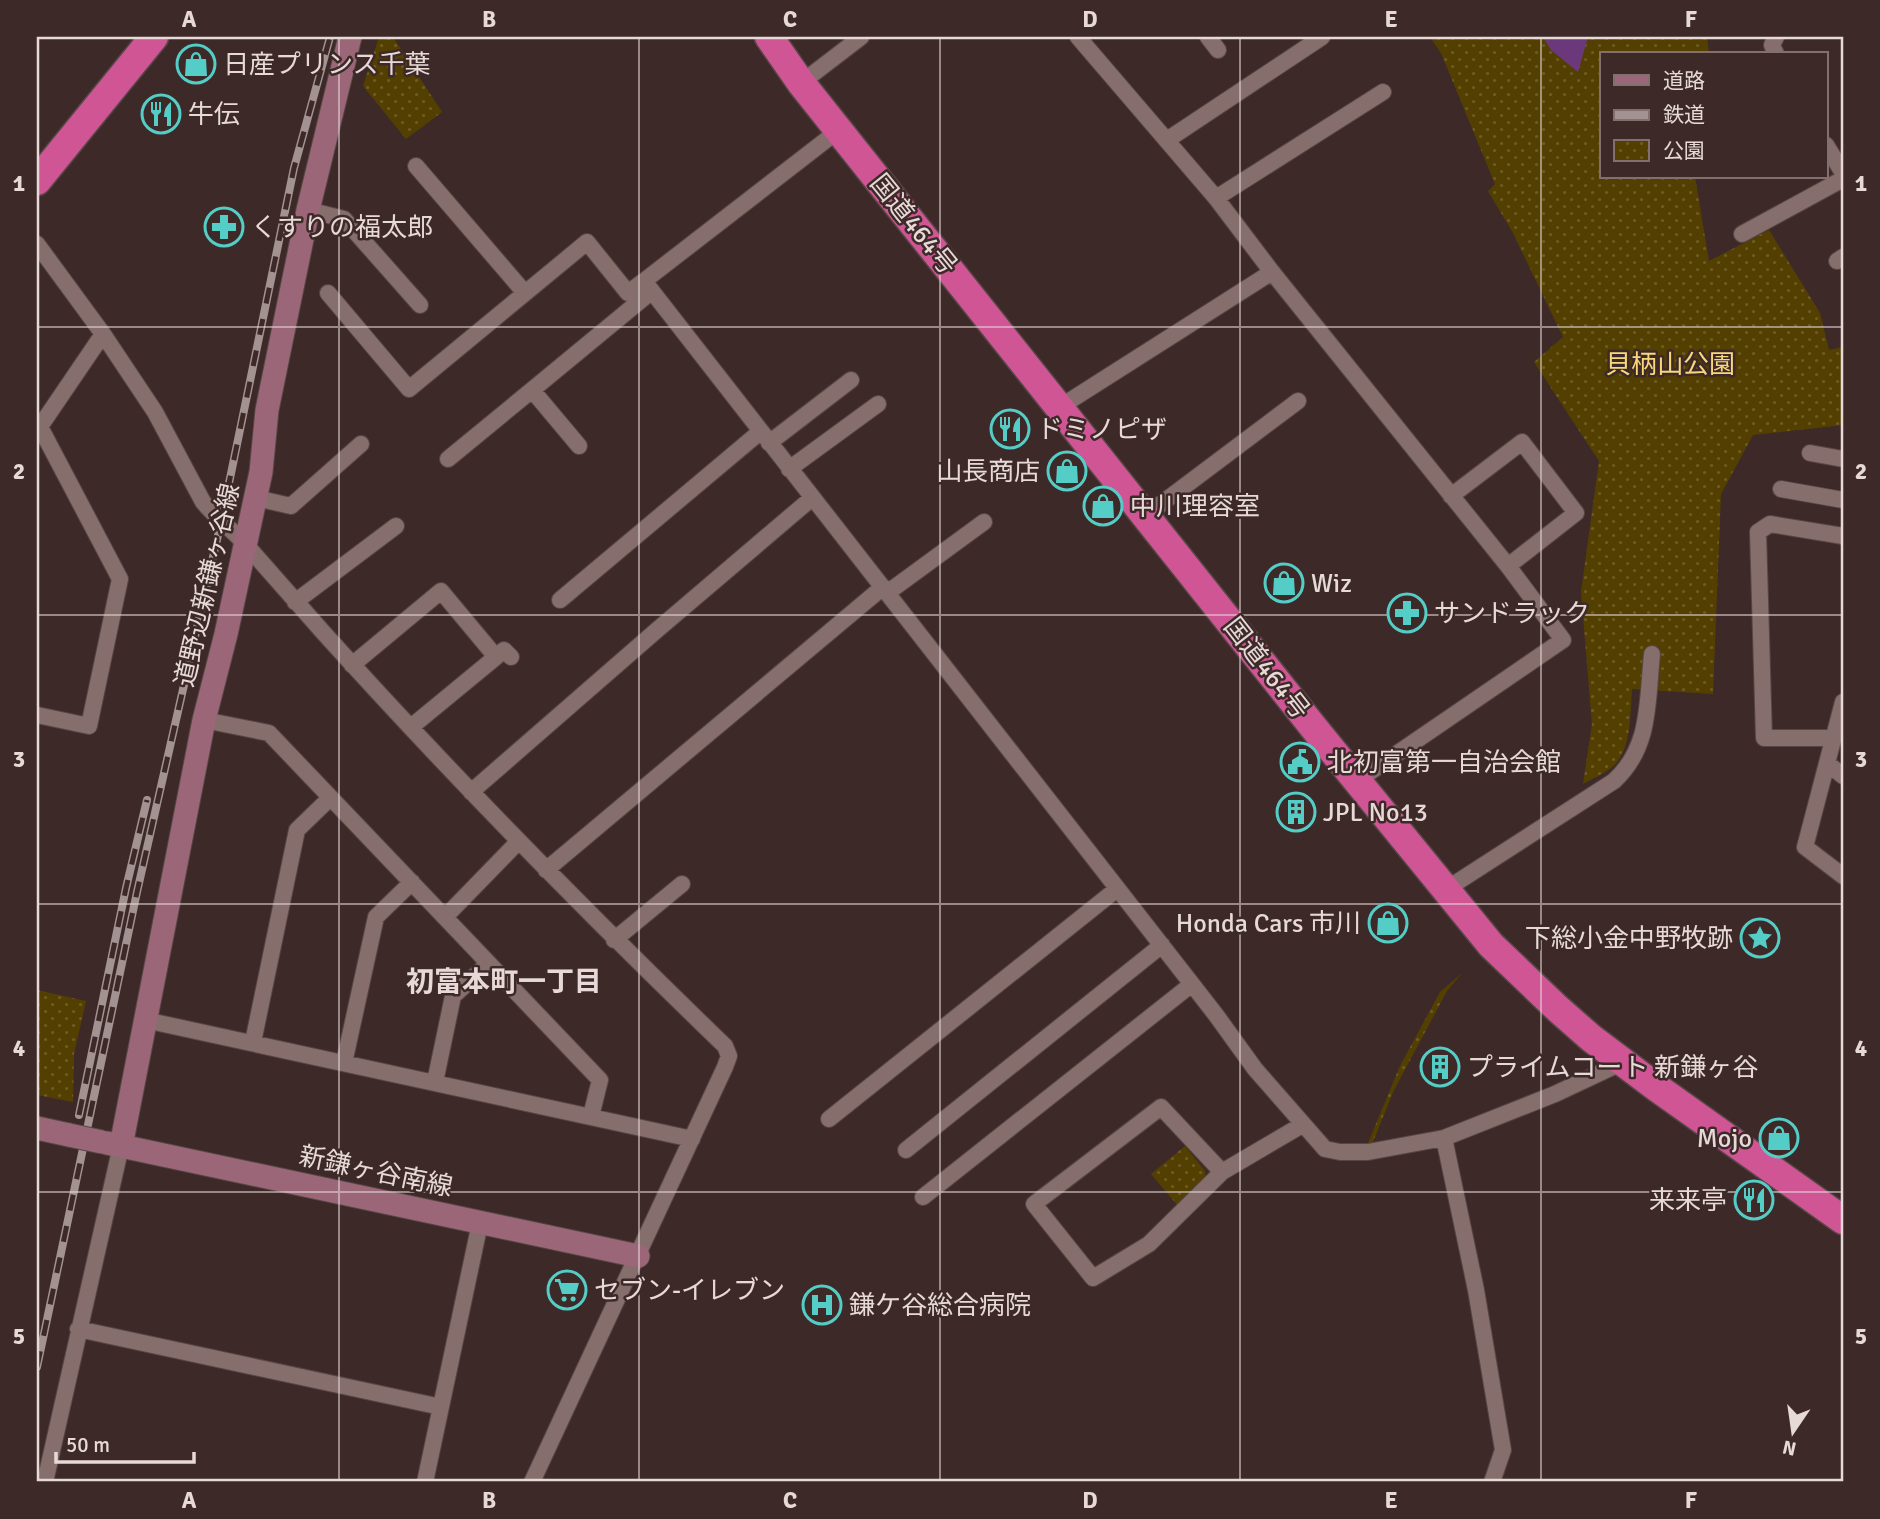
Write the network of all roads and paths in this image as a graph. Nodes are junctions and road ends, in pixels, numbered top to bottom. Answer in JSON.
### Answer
{"nodes":[{"id":1,"x":154,"y":37,"type":"edge"},
{"id":2,"x":350,"y":37,"type":"edge"},
{"id":3,"x":769,"y":37,"type":"edge"},
{"id":4,"x":861,"y":37,"type":"edge"},
{"id":5,"x":1079,"y":37,"type":"edge"},
{"id":6,"x":1322,"y":37,"type":"edge"},
{"id":7,"x":801,"y":83,"type":"junction"},
{"id":8,"x":1382,"y":92,"type":"dead end"},
{"id":9,"x":839,"y":130,"type":"junction"},
{"id":10,"x":1167,"y":140,"type":"junction"},
{"id":11,"x":1828,"y":148,"type":"edge"},
{"id":12,"x":416,"y":166,"type":"dead end"},
{"id":13,"x":1843,"y":173,"type":"edge"},
{"id":14,"x":1843,"y":179,"type":"edge"},
{"id":15,"x":37,"y":181,"type":"edge"},
{"id":16,"x":1216,"y":198,"type":"junction"},
{"id":17,"x":307,"y":211,"type":"junction"},
{"id":18,"x":1742,"y":234,"type":"dead end"},
{"id":19,"x":37,"y":244,"type":"edge"},
{"id":20,"x":1272,"y":272,"type":"junction"},
{"id":21,"x":648,"y":286,"type":"junction"},
{"id":22,"x":328,"y":293,"type":"dead end"},
{"id":23,"x":525,"y":293,"type":"junction"},
{"id":24,"x":420,"y":304,"type":"dead end"},
{"id":25,"x":103,"y":334,"type":"junction"},
{"id":26,"x":852,"y":380,"type":"dead end"},
{"id":27,"x":532,"y":390,"type":"junction"},
{"id":28,"x":1298,"y":401,"type":"dead end"},
{"id":29,"x":878,"y":404,"type":"dead end"},
{"id":30,"x":1060,"y":407,"type":"junction"},
{"id":31,"x":38,"y":429,"type":"edge"},
{"id":32,"x":764,"y":437,"type":"junction"},
{"id":33,"x":362,"y":444,"type":"dead end"},
{"id":34,"x":579,"y":446,"type":"dead end"},
{"id":35,"x":1810,"y":453,"type":"dead end"},
{"id":36,"x":448,"y":459,"type":"dead end"},
{"id":37,"x":1843,"y":459,"type":"edge"},
{"id":38,"x":789,"y":469,"type":"junction"},
{"id":39,"x":1781,"y":489,"type":"dead end"},
{"id":40,"x":1451,"y":496,"type":"junction"},
{"id":41,"x":256,"y":498,"type":"junction"},
{"id":42,"x":812,"y":498,"type":"junction"},
{"id":43,"x":1843,"y":500,"type":"edge"},
{"id":44,"x":1145,"y":516,"type":"junction"},
{"id":45,"x":984,"y":522,"type":"dead end"},
{"id":46,"x":396,"y":526,"type":"dead end"},
{"id":47,"x":1843,"y":536,"type":"edge"},
{"id":48,"x":246,"y":545,"type":"junction"},
{"id":49,"x":1508,"y":566,"type":"junction"},
{"id":50,"x":885,"y":590,"type":"junction"},
{"id":51,"x":560,"y":600,"type":"dead end"},
{"id":52,"x":295,"y":601,"type":"junction"},
{"id":53,"x":1652,"y":654,"type":"dead end"},
{"id":54,"x":352,"y":665,"type":"junction"},
{"id":55,"x":1843,"y":702,"type":"edge"},
{"id":56,"x":37,"y":715,"type":"edge"},
{"id":57,"x":204,"y":720,"type":"junction"},
{"id":58,"x":411,"y":727,"type":"junction"},
{"id":59,"x":1834,"y":738,"type":"junction"},
{"id":60,"x":1827,"y":763,"type":"junction"},
{"id":61,"x":1843,"y":776,"type":"edge"},
{"id":62,"x":1357,"y":781,"type":"junction"},
{"id":63,"x":471,"y":792,"type":"junction"},
{"id":64,"x":330,"y":798,"type":"junction"},
{"id":65,"x":518,"y":842,"type":"junction"},
{"id":66,"x":546,"y":870,"type":"junction"},
{"id":67,"x":1843,"y":876,"type":"edge"},
{"id":68,"x":412,"y":882,"type":"junction"},
{"id":69,"x":682,"y":884,"type":"dead end"},
{"id":70,"x":1117,"y":889,"type":"junction"},
{"id":71,"x":1445,"y":890,"type":"junction"},
{"id":72,"x":444,"y":917,"type":"junction"},
{"id":73,"x":614,"y":940,"type":"junction"},
{"id":74,"x":1161,"y":946,"type":"junction"},
{"id":75,"x":488,"y":964,"type":"junction"},
{"id":76,"x":1192,"y":984,"type":"junction"},
{"id":77,"x":145,"y":1020,"type":"junction"},
{"id":78,"x":253,"y":1042,"type":"junction"},
{"id":79,"x":1623,"y":1062,"type":"junction"},
{"id":80,"x":344,"y":1063,"type":"junction"},
{"id":81,"x":435,"y":1082,"type":"junction"},
{"id":82,"x":592,"y":1116,"type":"junction"},
{"id":83,"x":829,"y":1119,"type":"dead end"},
{"id":84,"x":1302,"y":1125,"type":"junction"},
{"id":85,"x":37,"y":1128,"type":"edge"},
{"id":86,"x":1444,"y":1138,"type":"junction"},
{"id":87,"x":692,"y":1139,"type":"junction"},
{"id":88,"x":111,"y":1144,"type":"junction"},
{"id":89,"x":906,"y":1150,"type":"dead end"},
{"id":90,"x":1222,"y":1172,"type":"junction"},
{"id":91,"x":923,"y":1197,"type":"dead end"},
{"id":92,"x":1843,"y":1220,"type":"edge"},
{"id":93,"x":480,"y":1223,"type":"junction"},
{"id":94,"x":638,"y":1256,"type":"junction"},
{"id":95,"x":78,"y":1329,"type":"junction"},
{"id":96,"x":441,"y":1407,"type":"junction"},
{"id":97,"x":45,"y":1482,"type":"edge"},
{"id":98,"x":425,"y":1482,"type":"edge"},
{"id":99,"x":532,"y":1482,"type":"edge"},
{"id":100,"x":1492,"y":1482,"type":"edge"}],
"edges":[{"from":1,"to":15,"type":"highway"},
{"from":2,"to":17,"type":"street","name":"道野辺新鎌ヶ谷線"},
{"from":3,"to":7,"type":"highway","name":"国道464号"},
{"from":4,"to":7,"type":"street"},
{"from":5,"to":10,"type":"street"},
{"from":6,"to":10,"type":"street"},
{"from":7,"to":9,"type":"highway","name":"国道464号"},
{"from":8,"to":16,"type":"street"},
{"from":9,"to":21,"type":"street"},
{"from":9,"to":30,"type":"highway","name":"国道464号"},
{"from":10,"to":16,"type":"street"},
{"from":11,"to":13,"type":"street"},
{"from":12,"to":23,"type":"street"},
{"from":14,"to":18,"type":"street"},
{"from":16,"to":20,"type":"street"},
{"from":17,"to":24,"type":"street"},
{"from":17,"to":41,"type":"street","name":"道野辺新鎌ヶ谷線"},
{"from":19,"to":25,"type":"street"},
{"from":20,"to":30,"type":"street"},
{"from":20,"to":40,"type":"street"},
{"from":21,"to":23,"type":"street"},
{"from":21,"to":27,"type":"street"},
{"from":21,"to":32,"type":"street"},
{"from":22,"to":23,"type":"street"},
{"from":25,"to":31,"type":"street"},
{"from":25,"to":48,"type":"street"},
{"from":26,"to":32,"type":"street"},
{"from":27,"to":34,"type":"street"},
{"from":27,"to":36,"type":"street"},
{"from":28,"to":44,"type":"street"},
{"from":29,"to":38,"type":"street"},
{"from":30,"to":44,"type":"highway","name":"国道464号"},
{"from":31,"to":56,"type":"street"},
{"from":32,"to":38,"type":"street"},
{"from":32,"to":51,"type":"street"},
{"from":33,"to":41,"type":"street"},
{"from":35,"to":37,"type":"street"},
{"from":38,"to":42,"type":"street"},
{"from":39,"to":43,"type":"street"},
{"from":40,"to":49,"type":"street"},
{"from":40,"to":49,"type":"street"},
{"from":41,"to":48,"type":"street","name":"道野辺新鎌ヶ谷線"},
{"from":42,"to":50,"type":"street"},
{"from":42,"to":63,"type":"street"},
{"from":44,"to":62,"type":"highway","name":"国道464号"},
{"from":45,"to":50,"type":"street"},
{"from":46,"to":52,"type":"street"},
{"from":47,"to":59,"type":"street"},
{"from":48,"to":52,"type":"street"},
{"from":48,"to":57,"type":"street","name":"道野辺新鎌ヶ谷線"},
{"from":49,"to":62,"type":"street"},
{"from":50,"to":66,"type":"street"},
{"from":50,"to":70,"type":"street"},
{"from":52,"to":54,"type":"street"},
{"from":53,"to":71,"type":"street"},
{"from":54,"to":58,"type":"street"},
{"from":54,"to":58,"type":"street"},
{"from":55,"to":59,"type":"street"},
{"from":57,"to":64,"type":"street"},
{"from":57,"to":77,"type":"street","name":"道野辺新鎌ヶ谷線"},
{"from":58,"to":63,"type":"street"},
{"from":59,"to":60,"type":"street"},
{"from":60,"to":61,"type":"street"},
{"from":60,"to":67,"type":"street"},
{"from":62,"to":71,"type":"highway","name":"国道464号"},
{"from":63,"to":65,"type":"street"},
{"from":64,"to":68,"type":"street"},
{"from":64,"to":78,"type":"street"},
{"from":65,"to":66,"type":"street"},
{"from":65,"to":72,"type":"street"},
{"from":66,"to":73,"type":"street"},
{"from":68,"to":72,"type":"street"},
{"from":68,"to":80,"type":"street"},
{"from":69,"to":73,"type":"street"},
{"from":70,"to":74,"type":"street"},
{"from":70,"to":83,"type":"street"},
{"from":71,"to":79,"type":"highway","name":"国道464号"},
{"from":72,"to":75,"type":"street"},
{"from":73,"to":87,"type":"street"},
{"from":74,"to":76,"type":"street"},
{"from":74,"to":89,"type":"street"},
{"from":75,"to":81,"type":"street"},
{"from":75,"to":82,"type":"street"},
{"from":76,"to":84,"type":"street"},
{"from":76,"to":91,"type":"street"},
{"from":77,"to":78,"type":"street"},
{"from":77,"to":88,"type":"street","name":"道野辺新鎌ヶ谷線"},
{"from":78,"to":80,"type":"street"},
{"from":79,"to":86,"type":"street"},
{"from":79,"to":92,"type":"highway","name":"国道464号"},
{"from":80,"to":81,"type":"street"},
{"from":81,"to":82,"type":"street"},
{"from":82,"to":87,"type":"street"},
{"from":84,"to":86,"type":"street"},
{"from":84,"to":90,"type":"street"},
{"from":85,"to":88,"type":"street","name":"新鎌ヶ谷南線","bridge":true},
{"from":86,"to":100,"type":"street"},
{"from":87,"to":94,"type":"street"},
{"from":88,"to":93,"type":"street","name":"新鎌ヶ谷南線"},
{"from":88,"to":95,"type":"street"},
{"from":90,"to":90,"type":"street"},
{"from":93,"to":94,"type":"street","name":"新鎌ヶ谷南線"},
{"from":93,"to":96,"type":"street"},
{"from":94,"to":99,"type":"street"},
{"from":95,"to":96,"type":"street"},
{"from":95,"to":97,"type":"street"},
{"from":96,"to":98,"type":"street"}]}
